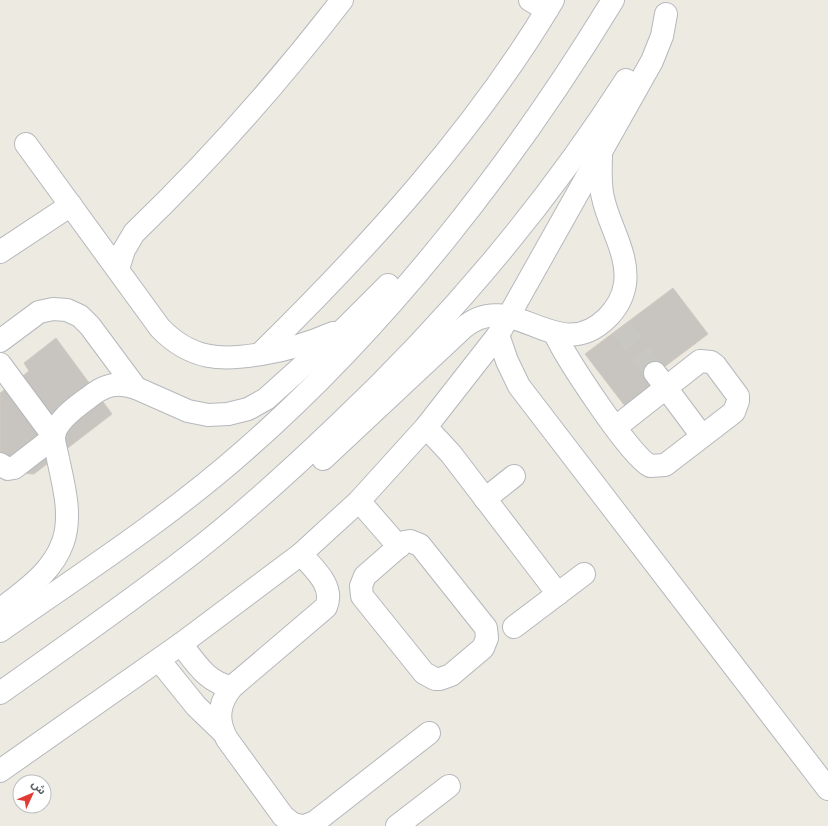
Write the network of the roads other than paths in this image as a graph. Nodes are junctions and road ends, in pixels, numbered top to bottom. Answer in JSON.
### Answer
{"nodes":[{"id":1,"x":342,"y":0,"type":"edge"},
{"id":2,"x":613,"y":0,"type":"edge"},
{"id":3,"x":543,"y":3,"type":"edge"},
{"id":4,"x":670,"y":7,"type":"edge"},
{"id":5,"x":26,"y":144,"type":"dead end"},
{"id":6,"x":601,"y":152,"type":"junction"},
{"id":7,"x":71,"y":205,"type":"junction"},
{"id":8,"x":134,"y":233,"type":"junction"},
{"id":9,"x":94,"y":236,"type":"junction"},
{"id":10,"x":449,"y":236,"type":"junction"},
{"id":11,"x":0,"y":252,"type":"edge"},
{"id":12,"x":118,"y":269,"type":"junction"},
{"id":13,"x":510,"y":316,"type":"junction"},
{"id":14,"x":345,"y":328,"type":"junction"},
{"id":15,"x":555,"y":334,"type":"junction"},
{"id":16,"x":498,"y":335,"type":"junction"},
{"id":17,"x":0,"y":341,"type":"edge"},
{"id":18,"x":260,"y":354,"type":"junction"},
{"id":19,"x":0,"y":364,"type":"edge"},
{"id":20,"x":468,"y":376,"type":"junction"},
{"id":21,"x":660,"y":381,"type":"junction"},
{"id":22,"x":519,"y":386,"type":"junction"},
{"id":23,"x":136,"y":388,"type":"junction"},
{"id":24,"x":616,"y":427,"type":"junction"},
{"id":25,"x":426,"y":428,"type":"junction"},
{"id":26,"x":702,"y":436,"type":"junction"},
{"id":27,"x":54,"y":437,"type":"junction"},
{"id":28,"x":0,"y":464,"type":"edge"},
{"id":29,"x":514,"y":476,"type":"dead end"},
{"id":30,"x":485,"y":499,"type":"junction"},
{"id":31,"x":356,"y":505,"type":"junction"},
{"id":32,"x":395,"y":550,"type":"junction"},
{"id":33,"x":194,"y":552,"type":"junction"},
{"id":34,"x":301,"y":554,"type":"junction"},
{"id":35,"x":584,"y":574,"type":"dead end"},
{"id":36,"x":558,"y":594,"type":"junction"},
{"id":37,"x":0,"y":610,"type":"edge"},
{"id":38,"x":514,"y":627,"type":"dead end"},
{"id":39,"x":0,"y":631,"type":"edge"},
{"id":40,"x":181,"y":644,"type":"junction"},
{"id":41,"x":159,"y":660,"type":"junction"},
{"id":42,"x":232,"y":687,"type":"junction"},
{"id":43,"x":0,"y":693,"type":"edge"},
{"id":44,"x":222,"y":731,"type":"junction"},
{"id":45,"x":429,"y":733,"type":"dead end"},
{"id":46,"x":0,"y":771,"type":"edge"},
{"id":47,"x":449,"y":786,"type":"dead end"},
{"id":48,"x":828,"y":789,"type":"edge"},
{"id":49,"x":304,"y":826,"type":"edge"},
{"id":50,"x":397,"y":826,"type":"edge"}],
"edges":[{"from":1,"to":8,"type":"street"},
{"from":2,"to":10,"type":"street"},
{"from":3,"to":18,"type":"street"},
{"from":4,"to":6,"type":"street"},
{"from":4,"to":33,"type":"street"},
{"from":5,"to":7,"type":"street"},
{"from":6,"to":13,"type":"street"},
{"from":6,"to":15,"type":"street"},
{"from":7,"to":9,"type":"street"},
{"from":7,"to":11,"type":"street"},
{"from":8,"to":9,"type":"street"},
{"from":8,"to":12,"type":"street"},
{"from":9,"to":12,"type":"street"},
{"from":10,"to":14,"type":"street"},
{"from":10,"to":39,"type":"street"},
{"from":12,"to":18,"type":"street"},
{"from":13,"to":15,"type":"street"},
{"from":13,"to":16,"type":"street"},
{"from":13,"to":33,"type":"street"},
{"from":14,"to":18,"type":"street"},
{"from":14,"to":23,"type":"street"},
{"from":15,"to":24,"type":"street"},
{"from":16,"to":20,"type":"street"},
{"from":16,"to":22,"type":"street"},
{"from":17,"to":23,"type":"street"},
{"from":19,"to":27,"type":"street"},
{"from":20,"to":22,"type":"street"},
{"from":20,"to":25,"type":"street"},
{"from":21,"to":24,"type":"street"},
{"from":21,"to":26,"type":"street"},
{"from":21,"to":26,"type":"street"},
{"from":22,"to":48,"type":"street"},
{"from":23,"to":27,"type":"street"},
{"from":24,"to":26,"type":"street"},
{"from":25,"to":30,"type":"street"},
{"from":25,"to":31,"type":"street"},
{"from":27,"to":28,"type":"street"},
{"from":27,"to":37,"type":"street"},
{"from":29,"to":30,"type":"street"},
{"from":30,"to":36,"type":"street"},
{"from":31,"to":32,"type":"street"},
{"from":31,"to":34,"type":"street"},
{"from":32,"to":32,"type":"street"},
{"from":33,"to":43,"type":"street"},
{"from":34,"to":40,"type":"street"},
{"from":34,"to":42,"type":"street"},
{"from":35,"to":36,"type":"street"},
{"from":36,"to":38,"type":"street"},
{"from":40,"to":41,"type":"street"},
{"from":40,"to":42,"type":"street"},
{"from":41,"to":44,"type":"street"},
{"from":41,"to":46,"type":"street"},
{"from":42,"to":44,"type":"street"},
{"from":44,"to":49,"type":"street"},
{"from":45,"to":49,"type":"street"},
{"from":47,"to":50,"type":"street"}]}
